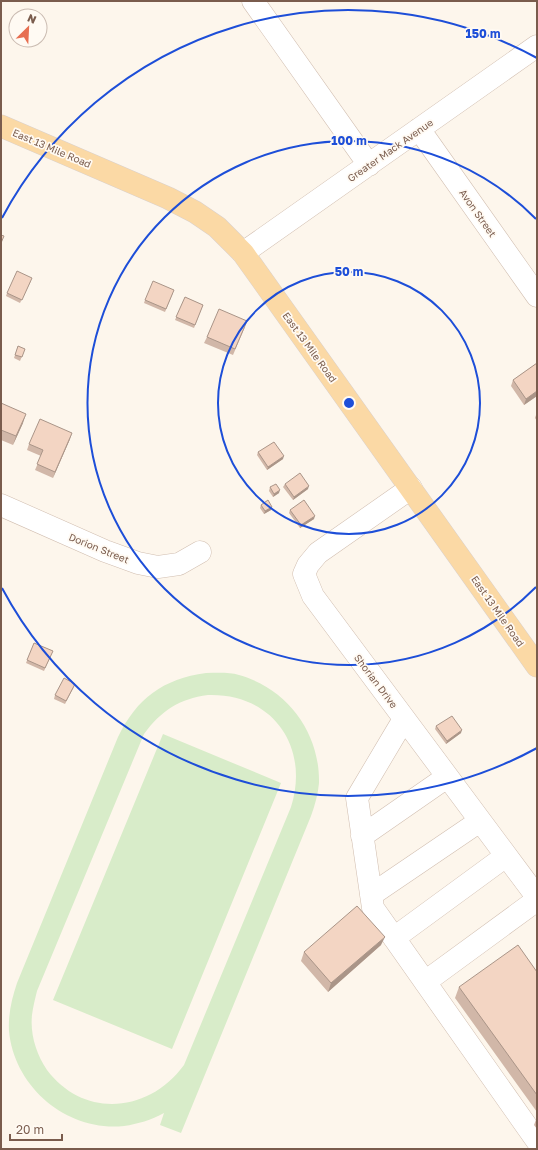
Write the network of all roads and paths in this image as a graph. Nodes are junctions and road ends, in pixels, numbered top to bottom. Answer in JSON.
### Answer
{"nodes":[{"id":1,"x":253,"y":1,"type":"edge"},
{"id":2,"x":537,"y":46,"type":"edge"},
{"id":3,"x":1,"y":126,"type":"edge"},
{"id":4,"x":419,"y":129,"type":"junction"},
{"id":5,"x":369,"y":165,"type":"junction"},
{"id":6,"x":243,"y":253,"type":"junction"},
{"id":7,"x":537,"y":296,"type":"edge"},
{"id":8,"x":412,"y":488,"type":"junction"},
{"id":9,"x":1,"y":505,"type":"edge"},
{"id":10,"x":200,"y":552,"type":"dead end"},
{"id":11,"x":537,"y":666,"type":"edge"},
{"id":12,"x":404,"y":719,"type":"junction"},
{"id":13,"x":447,"y":777,"type":"junction"},
{"id":14,"x":480,"y":821,"type":"junction"},
{"id":15,"x":362,"y":836,"type":"junction"},
{"id":16,"x":506,"y":856,"type":"junction"},
{"id":17,"x":371,"y":895,"type":"junction"},
{"id":18,"x":537,"y":898,"type":"edge"},
{"id":19,"x":394,"y":938,"type":"junction"},
{"id":20,"x":425,"y":982,"type":"junction"},
{"id":21,"x":537,"y":1141,"type":"edge"}],
"edges":[{"from":1,"to":5,"type":"street"},
{"from":2,"to":4,"type":"street","name":"Greater Mack Avenue"},
{"from":3,"to":6,"type":"main road","name":"East 13 Mile Road"},
{"from":4,"to":5,"type":"street","name":"Greater Mack Avenue"},
{"from":4,"to":7,"type":"street","name":"Avon Street"},
{"from":5,"to":6,"type":"street","name":"Greater Mack Avenue"},
{"from":6,"to":8,"type":"main road","name":"East 13 Mile Road"},
{"from":8,"to":11,"type":"main road","name":"East 13 Mile Road"},
{"from":8,"to":12,"type":"street","name":"Shorian Drive"},
{"from":9,"to":10,"type":"street","name":"Dorion Street"},
{"from":12,"to":13,"type":"street","name":"Shorian Drive"},
{"from":12,"to":15,"type":"street"},
{"from":13,"to":14,"type":"street","name":"Shorian Drive"},
{"from":13,"to":15,"type":"street"},
{"from":14,"to":16,"type":"street","name":"Shorian Drive"},
{"from":14,"to":17,"type":"street"},
{"from":15,"to":17,"type":"street"},
{"from":16,"to":18,"type":"street","name":"Shorian Drive"},
{"from":16,"to":19,"type":"street"},
{"from":17,"to":19,"type":"street"},
{"from":18,"to":20,"type":"street"},
{"from":19,"to":20,"type":"street"},
{"from":20,"to":21,"type":"street"}]}
